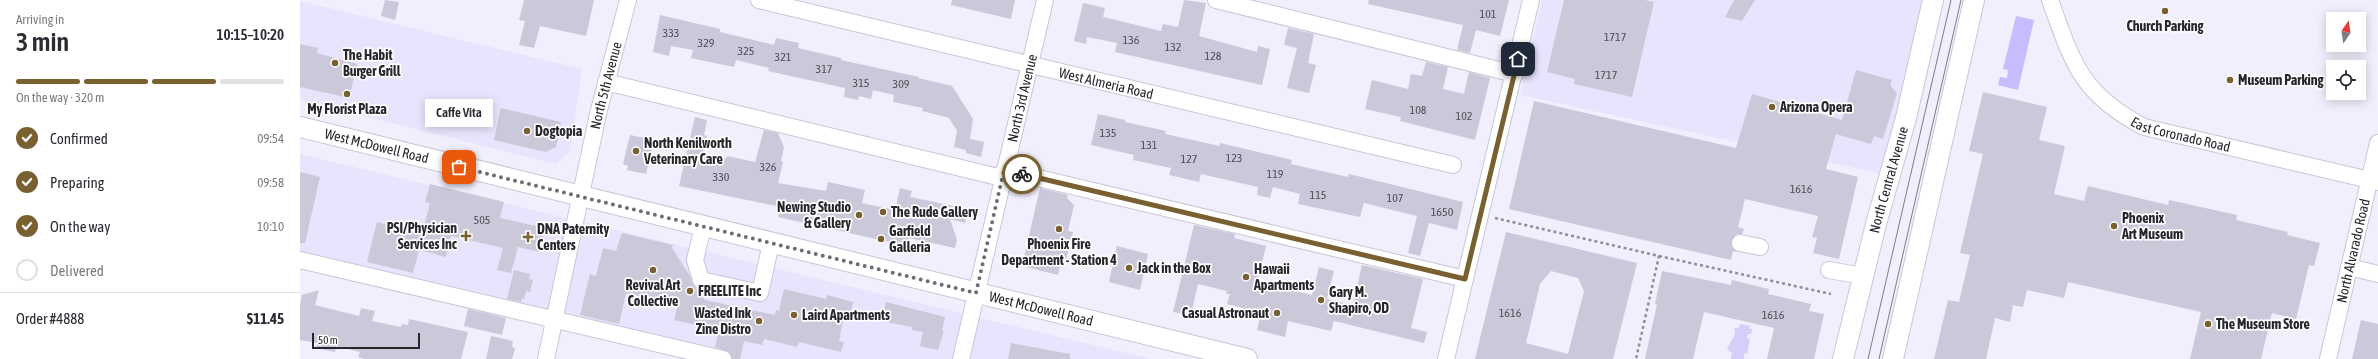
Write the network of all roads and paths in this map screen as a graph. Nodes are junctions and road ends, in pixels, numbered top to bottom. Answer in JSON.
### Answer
{"nodes":[{"id":1,"x":628,"y":0,"type":"edge"},
{"id":2,"x":759,"y":0,"type":"edge"},
{"id":3,"x":1045,"y":0,"type":"edge"},
{"id":4,"x":1216,"y":0,"type":"edge"},
{"id":5,"x":1531,"y":0,"type":"edge"},
{"id":6,"x":1933,"y":0,"type":"edge"},
{"id":7,"x":1974,"y":0,"type":"edge"},
{"id":8,"x":1985,"y":0,"type":"edge"},
{"id":9,"x":2050,"y":0,"type":"edge"},
{"id":10,"x":1965,"y":35,"type":"junction"},
{"id":11,"x":1029,"y":66,"type":"junction"},
{"id":12,"x":1515,"y":74,"type":"junction"},
{"id":13,"x":606,"y":82,"type":"junction"},
{"id":14,"x":300,"y":127,"type":"edge"},
{"id":15,"x":2378,"y":142,"type":"edge"},
{"id":16,"x":1453,"y":165,"type":"dead end"},
{"id":17,"x":1003,"y":174,"type":"junction"},
{"id":18,"x":2374,"y":181,"type":"edge"},
{"id":19,"x":581,"y":197,"type":"junction"},
{"id":20,"x":1480,"y":215,"type":"junction"},
{"id":21,"x":703,"y":227,"type":"junction"},
{"id":22,"x":772,"y":243,"type":"junction"},
{"id":23,"x":1740,"y":243,"type":"dead end"},
{"id":24,"x":1760,"y":247,"type":"dead end"},
{"id":25,"x":1659,"y":256,"type":"junction"},
{"id":26,"x":300,"y":260,"type":"edge"},
{"id":27,"x":2349,"y":267,"type":"junction"},
{"id":28,"x":1829,"y":270,"type":"dead end"},
{"id":29,"x":2378,"y":274,"type":"edge"},
{"id":30,"x":1863,"y":276,"type":"junction"},
{"id":31,"x":1465,"y":279,"type":"junction"},
{"id":32,"x":976,"y":293,"type":"junction"},
{"id":33,"x":1831,"y":294,"type":"dead end"},
{"id":34,"x":555,"y":319,"type":"junction"},
{"id":35,"x":546,"y":359,"type":"edge"},
{"id":36,"x":723,"y":359,"type":"edge"},
{"id":37,"x":961,"y":359,"type":"edge"},
{"id":38,"x":1247,"y":359,"type":"edge"},
{"id":39,"x":1446,"y":359,"type":"edge"},
{"id":40,"x":1636,"y":359,"type":"edge"},
{"id":41,"x":1843,"y":359,"type":"edge"},
{"id":42,"x":1893,"y":359,"type":"edge"},
{"id":43,"x":2328,"y":359,"type":"edge"}],
"edges":[{"from":1,"to":13,"type":"street","name":"North 5th Avenue"},
{"from":2,"to":11,"type":"street","name":"West Almeria Road"},
{"from":3,"to":11,"type":"street","name":"North 3rd Avenue"},
{"from":4,"to":12,"type":"street"},
{"from":5,"to":12,"type":"street"},
{"from":6,"to":30,"type":"main road","name":"North Central Avenue"},
{"from":7,"to":10,"type":"main road"},
{"from":8,"to":10,"type":"street"},
{"from":9,"to":18,"type":"street","name":"East Coronado Road"},
{"from":10,"to":42,"type":"main road"},
{"from":11,"to":16,"type":"street","name":"West Almeria Road"},
{"from":11,"to":17,"type":"street","name":"North 3rd Avenue"},
{"from":12,"to":20,"type":"street"},
{"from":13,"to":17,"type":"street"},
{"from":13,"to":19,"type":"street","name":"North 5th Avenue"},
{"from":14,"to":19,"type":"main road","name":"West McDowell Road"},
{"from":15,"to":18,"type":"street","name":"North Alvarado Road"},
{"from":17,"to":31,"type":"street"},
{"from":17,"to":32,"type":"street","name":"North 3rd Avenue"},
{"from":18,"to":27,"type":"street","name":"North Alvarado Road"},
{"from":19,"to":21,"type":"main road","name":"West McDowell Road"},
{"from":19,"to":34,"type":"street","name":"North 5th Avenue"},
{"from":20,"to":25,"type":"path"},
{"from":20,"to":31,"type":"street"},
{"from":21,"to":22,"type":"main road","name":"West McDowell Road"},
{"from":21,"to":22,"type":"street"},
{"from":22,"to":32,"type":"main road","name":"West McDowell Road"},
{"from":23,"to":24,"type":"street"},
{"from":25,"to":33,"type":"path"},
{"from":25,"to":40,"type":"path"},
{"from":26,"to":34,"type":"street"},
{"from":27,"to":29,"type":"street"},
{"from":27,"to":43,"type":"street","name":"North Alvarado Road"},
{"from":28,"to":30,"type":"street"},
{"from":30,"to":41,"type":"main road","name":"North Central Avenue"},
{"from":31,"to":39,"type":"street"},
{"from":32,"to":37,"type":"street","name":"North 3rd Avenue"},
{"from":32,"to":38,"type":"main road","name":"West McDowell Road"},
{"from":34,"to":35,"type":"street","name":"North 5th Avenue"},
{"from":34,"to":36,"type":"street"}]}
